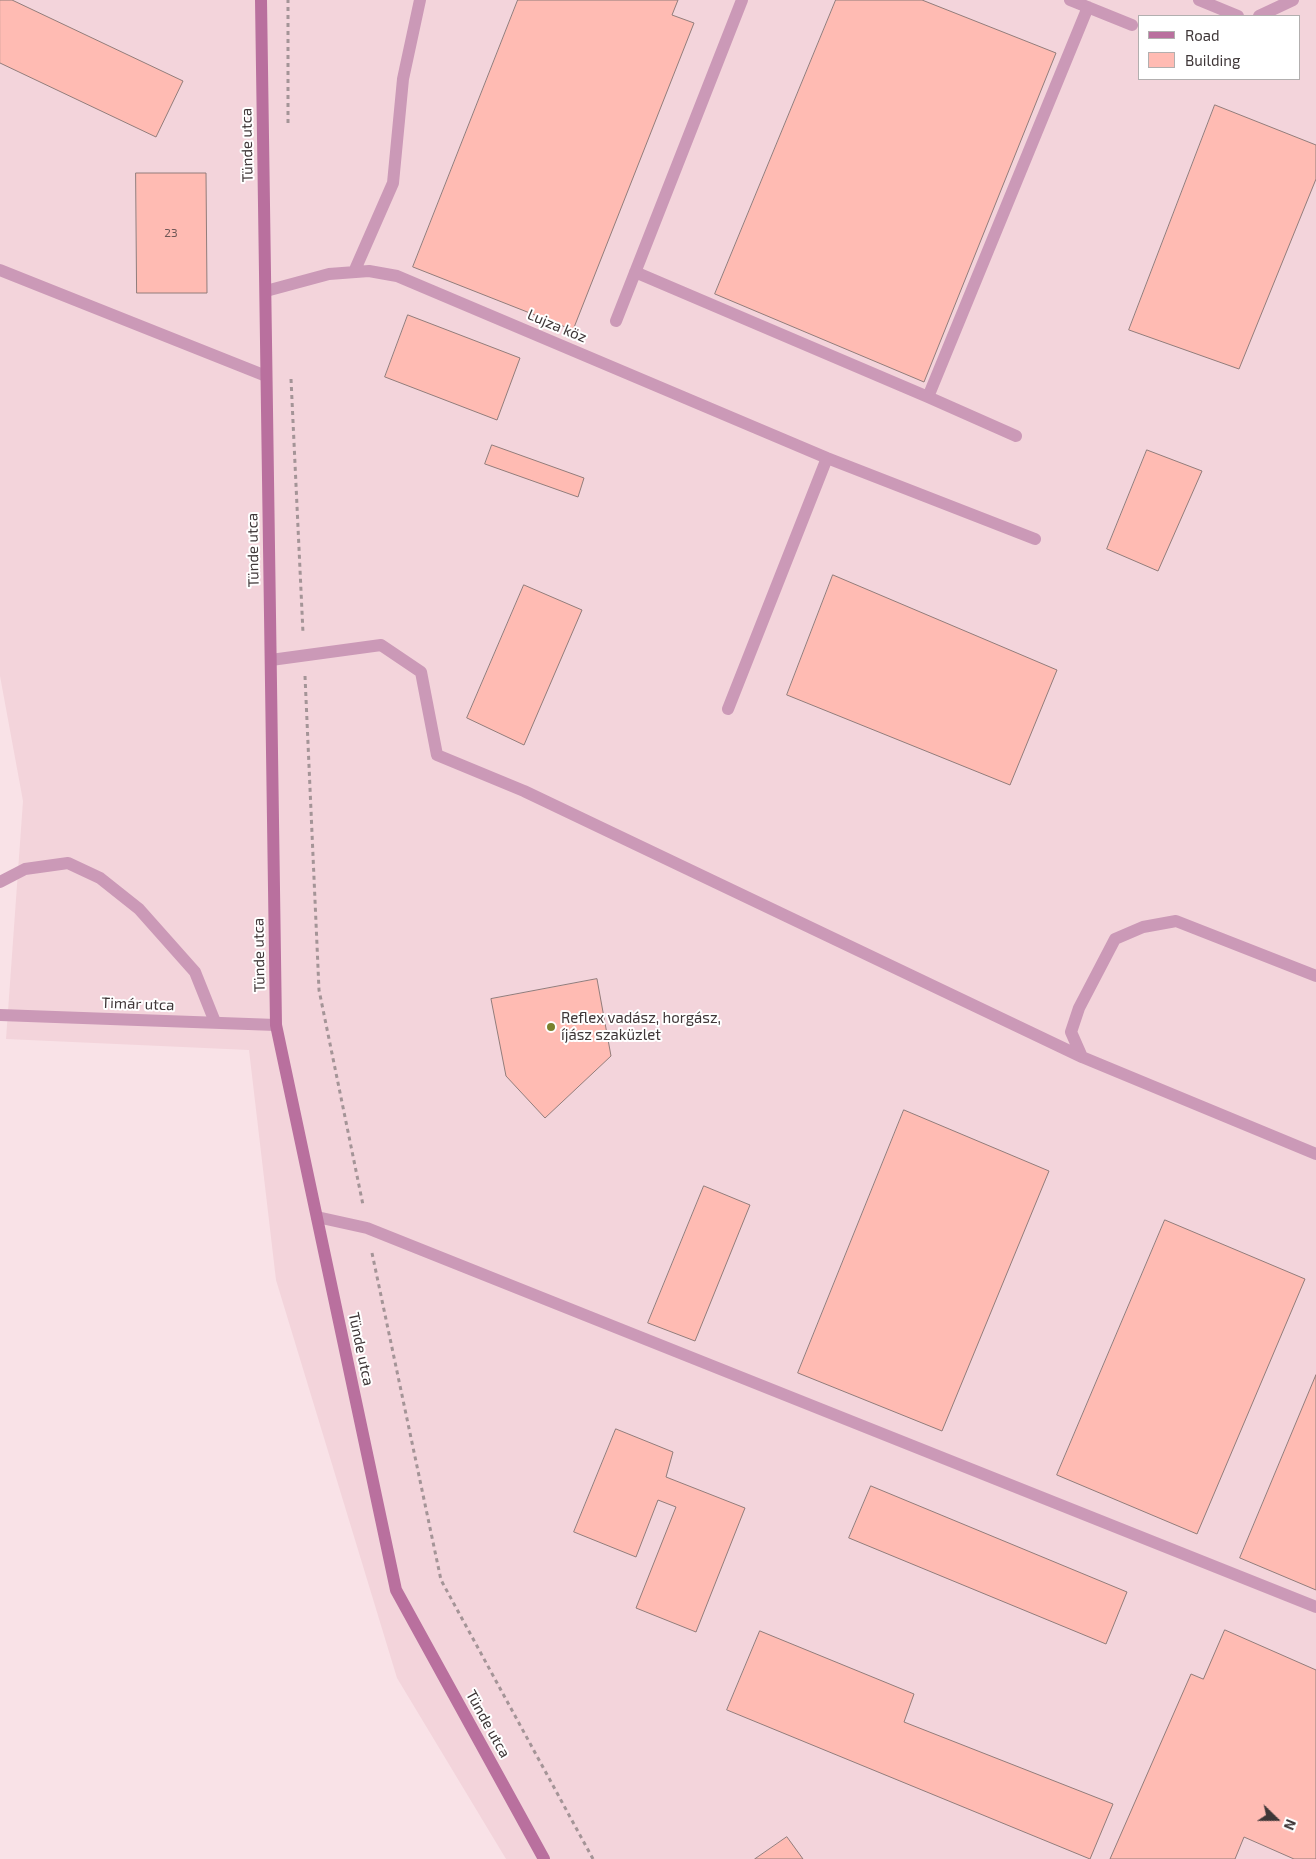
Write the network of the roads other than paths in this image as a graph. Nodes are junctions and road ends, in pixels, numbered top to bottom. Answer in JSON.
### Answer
{"nodes":[{"id":1,"x":261,"y":0,"type":"edge"},
{"id":2,"x":420,"y":0,"type":"edge"},
{"id":3,"x":742,"y":0,"type":"edge"},
{"id":4,"x":1070,"y":0,"type":"edge"},
{"id":5,"x":1199,"y":0,"type":"edge"},
{"id":6,"x":1294,"y":0,"type":"edge"},
{"id":7,"x":1088,"y":7,"type":"junction"},
{"id":8,"x":1236,"y":15,"type":"edge"},
{"id":9,"x":1261,"y":15,"type":"edge"},
{"id":10,"x":1132,"y":25,"type":"dead end"},
{"id":11,"x":0,"y":270,"type":"edge"},
{"id":12,"x":354,"y":272,"type":"junction"},
{"id":13,"x":635,"y":272,"type":"junction"},
{"id":14,"x":266,"y":291,"type":"junction"},
{"id":15,"x":616,"y":321,"type":"dead end"},
{"id":16,"x":266,"y":376,"type":"junction"},
{"id":17,"x":928,"y":397,"type":"junction"},
{"id":18,"x":1016,"y":436,"type":"dead end"},
{"id":19,"x":827,"y":458,"type":"junction"},
{"id":20,"x":1035,"y":539,"type":"dead end"},
{"id":21,"x":271,"y":660,"type":"junction"},
{"id":22,"x":728,"y":709,"type":"dead end"},
{"id":23,"x":0,"y":882,"type":"edge"},
{"id":24,"x":1316,"y":976,"type":"edge"},
{"id":25,"x":0,"y":1015,"type":"edge"},
{"id":26,"x":215,"y":1022,"type":"junction"},
{"id":27,"x":276,"y":1025,"type":"junction"},
{"id":28,"x":1082,"y":1057,"type":"junction"},
{"id":29,"x":1316,"y":1154,"type":"edge"},
{"id":30,"x":317,"y":1218,"type":"junction"},
{"id":31,"x":1316,"y":1607,"type":"edge"},
{"id":32,"x":544,"y":1859,"type":"edge"}],
"edges":[{"from":1,"to":14,"type":"street","name":"Tünde utca"},
{"from":2,"to":12,"type":"street"},
{"from":3,"to":13,"type":"street"},
{"from":4,"to":7,"type":"street"},
{"from":5,"to":8,"type":"street"},
{"from":6,"to":9,"type":"street"},
{"from":7,"to":10,"type":"street"},
{"from":7,"to":17,"type":"street"},
{"from":11,"to":16,"type":"street"},
{"from":12,"to":14,"type":"street","name":"Lujza köz"},
{"from":12,"to":19,"type":"street","name":"Lujza köz"},
{"from":13,"to":15,"type":"street"},
{"from":13,"to":17,"type":"street"},
{"from":14,"to":16,"type":"street","name":"Tünde utca"},
{"from":16,"to":21,"type":"street","name":"Tünde utca"},
{"from":17,"to":18,"type":"street"},
{"from":19,"to":20,"type":"street","name":"Lujza köz"},
{"from":19,"to":22,"type":"street"},
{"from":21,"to":27,"type":"street","name":"Tünde utca"},
{"from":21,"to":28,"type":"street"},
{"from":23,"to":26,"type":"street"},
{"from":24,"to":28,"type":"street"},
{"from":25,"to":26,"type":"street","name":"Timár utca"},
{"from":26,"to":27,"type":"street","name":"Timár utca"},
{"from":27,"to":30,"type":"street","name":"Tünde utca"},
{"from":28,"to":29,"type":"street"},
{"from":30,"to":31,"type":"street"},
{"from":30,"to":32,"type":"street","name":"Tünde utca"}]}
